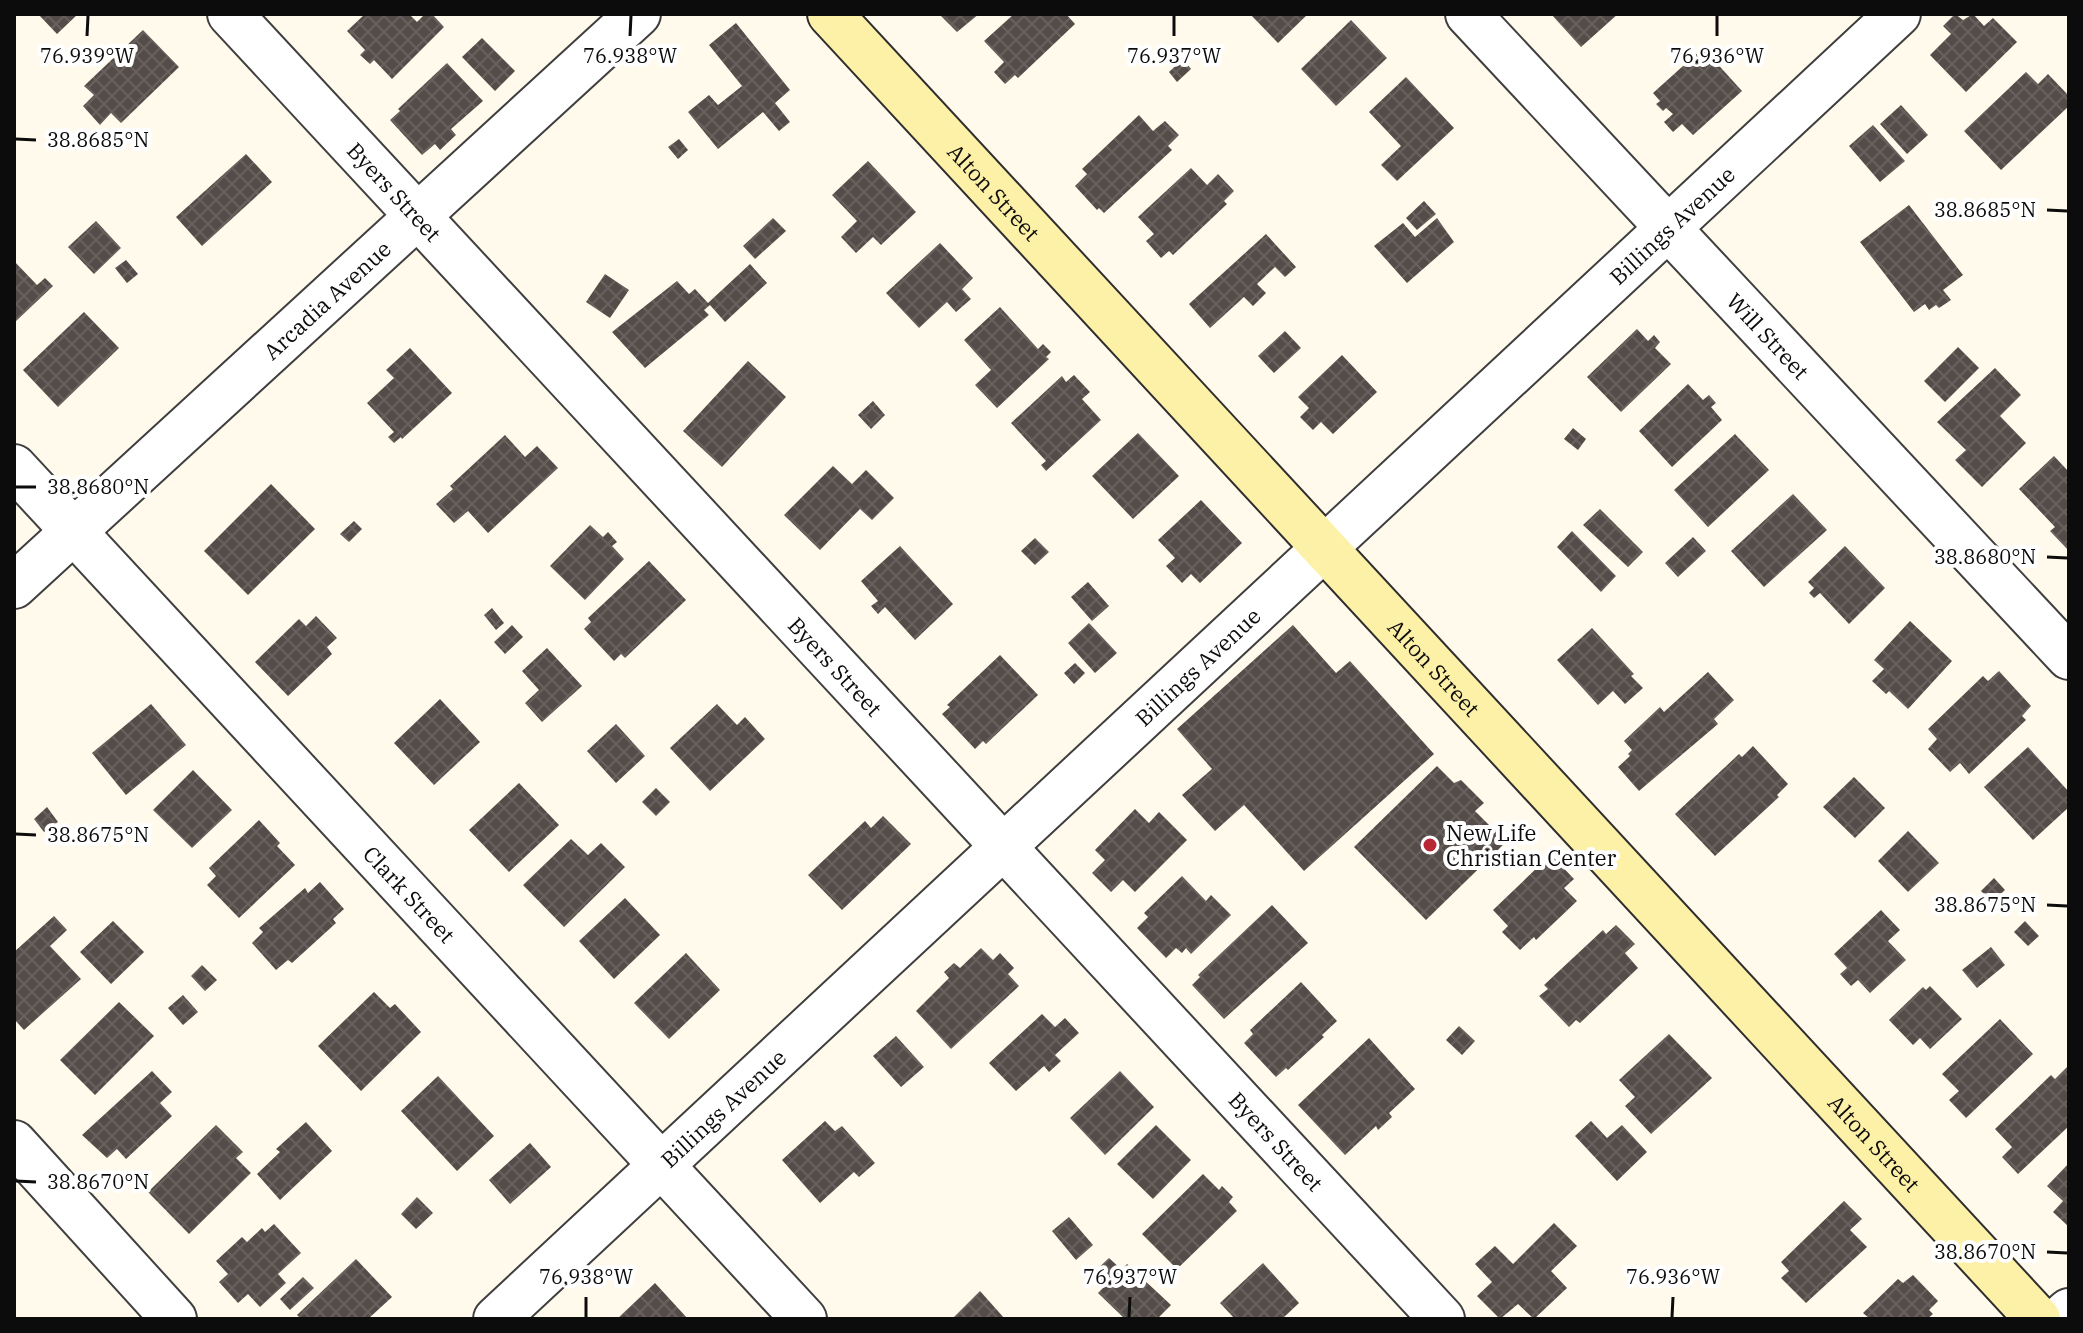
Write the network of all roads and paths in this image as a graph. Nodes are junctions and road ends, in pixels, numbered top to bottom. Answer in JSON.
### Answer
{"nodes":[{"id":1,"x":230,"y":14,"type":"edge"},
{"id":2,"x":638,"y":14,"type":"edge"},
{"id":3,"x":830,"y":14,"type":"edge"},
{"id":4,"x":1468,"y":14,"type":"edge"},
{"id":5,"x":1898,"y":14,"type":"edge"},
{"id":6,"x":418,"y":216,"type":"junction"},
{"id":7,"x":1668,"y":228,"type":"junction"},
{"id":8,"x":14,"y":467,"type":"edge"},
{"id":9,"x":73,"y":532,"type":"junction"},
{"id":10,"x":1324,"y":548,"type":"junction"},
{"id":11,"x":14,"y":586,"type":"edge"},
{"id":12,"x":2069,"y":657,"type":"edge"},
{"id":13,"x":1003,"y":847,"type":"junction"},
{"id":14,"x":14,"y":1143,"type":"edge"},
{"id":15,"x":662,"y":1164,"type":"junction"},
{"id":16,"x":2069,"y":1311,"type":"edge"},
{"id":17,"x":174,"y":1319,"type":"edge"},
{"id":18,"x":496,"y":1319,"type":"edge"},
{"id":19,"x":804,"y":1319,"type":"edge"},
{"id":20,"x":1442,"y":1319,"type":"edge"},
{"id":21,"x":2038,"y":1319,"type":"edge"},
{"id":22,"x":2060,"y":1319,"type":"edge"}],
"edges":[{"from":1,"to":6,"type":"street","name":"Byers Street"},
{"from":2,"to":6,"type":"street","name":"Arcadia Avenue"},
{"from":3,"to":10,"type":"street","name":"Alton Street"},
{"from":4,"to":7,"type":"street","name":"Will Street"},
{"from":5,"to":7,"type":"street","name":"Billings Avenue"},
{"from":6,"to":9,"type":"street","name":"Arcadia Avenue"},
{"from":6,"to":13,"type":"street","name":"Byers Street"},
{"from":7,"to":10,"type":"street","name":"Billings Avenue"},
{"from":7,"to":12,"type":"street","name":"Will Street"},
{"from":8,"to":9,"type":"street","name":"Clark Street"},
{"from":9,"to":11,"type":"street","name":"Arcadia Avenue"},
{"from":9,"to":15,"type":"street","name":"Clark Street"},
{"from":10,"to":13,"type":"street","name":"Billings Avenue"},
{"from":10,"to":21,"type":"street","name":"Alton Street"},
{"from":13,"to":15,"type":"street","name":"Billings Avenue"},
{"from":13,"to":20,"type":"street","name":"Byers Street"},
{"from":14,"to":17,"type":"street"},
{"from":15,"to":18,"type":"street","name":"Billings Avenue"},
{"from":15,"to":19,"type":"street","name":"Clark Street"},
{"from":16,"to":22,"type":"street"}]}
